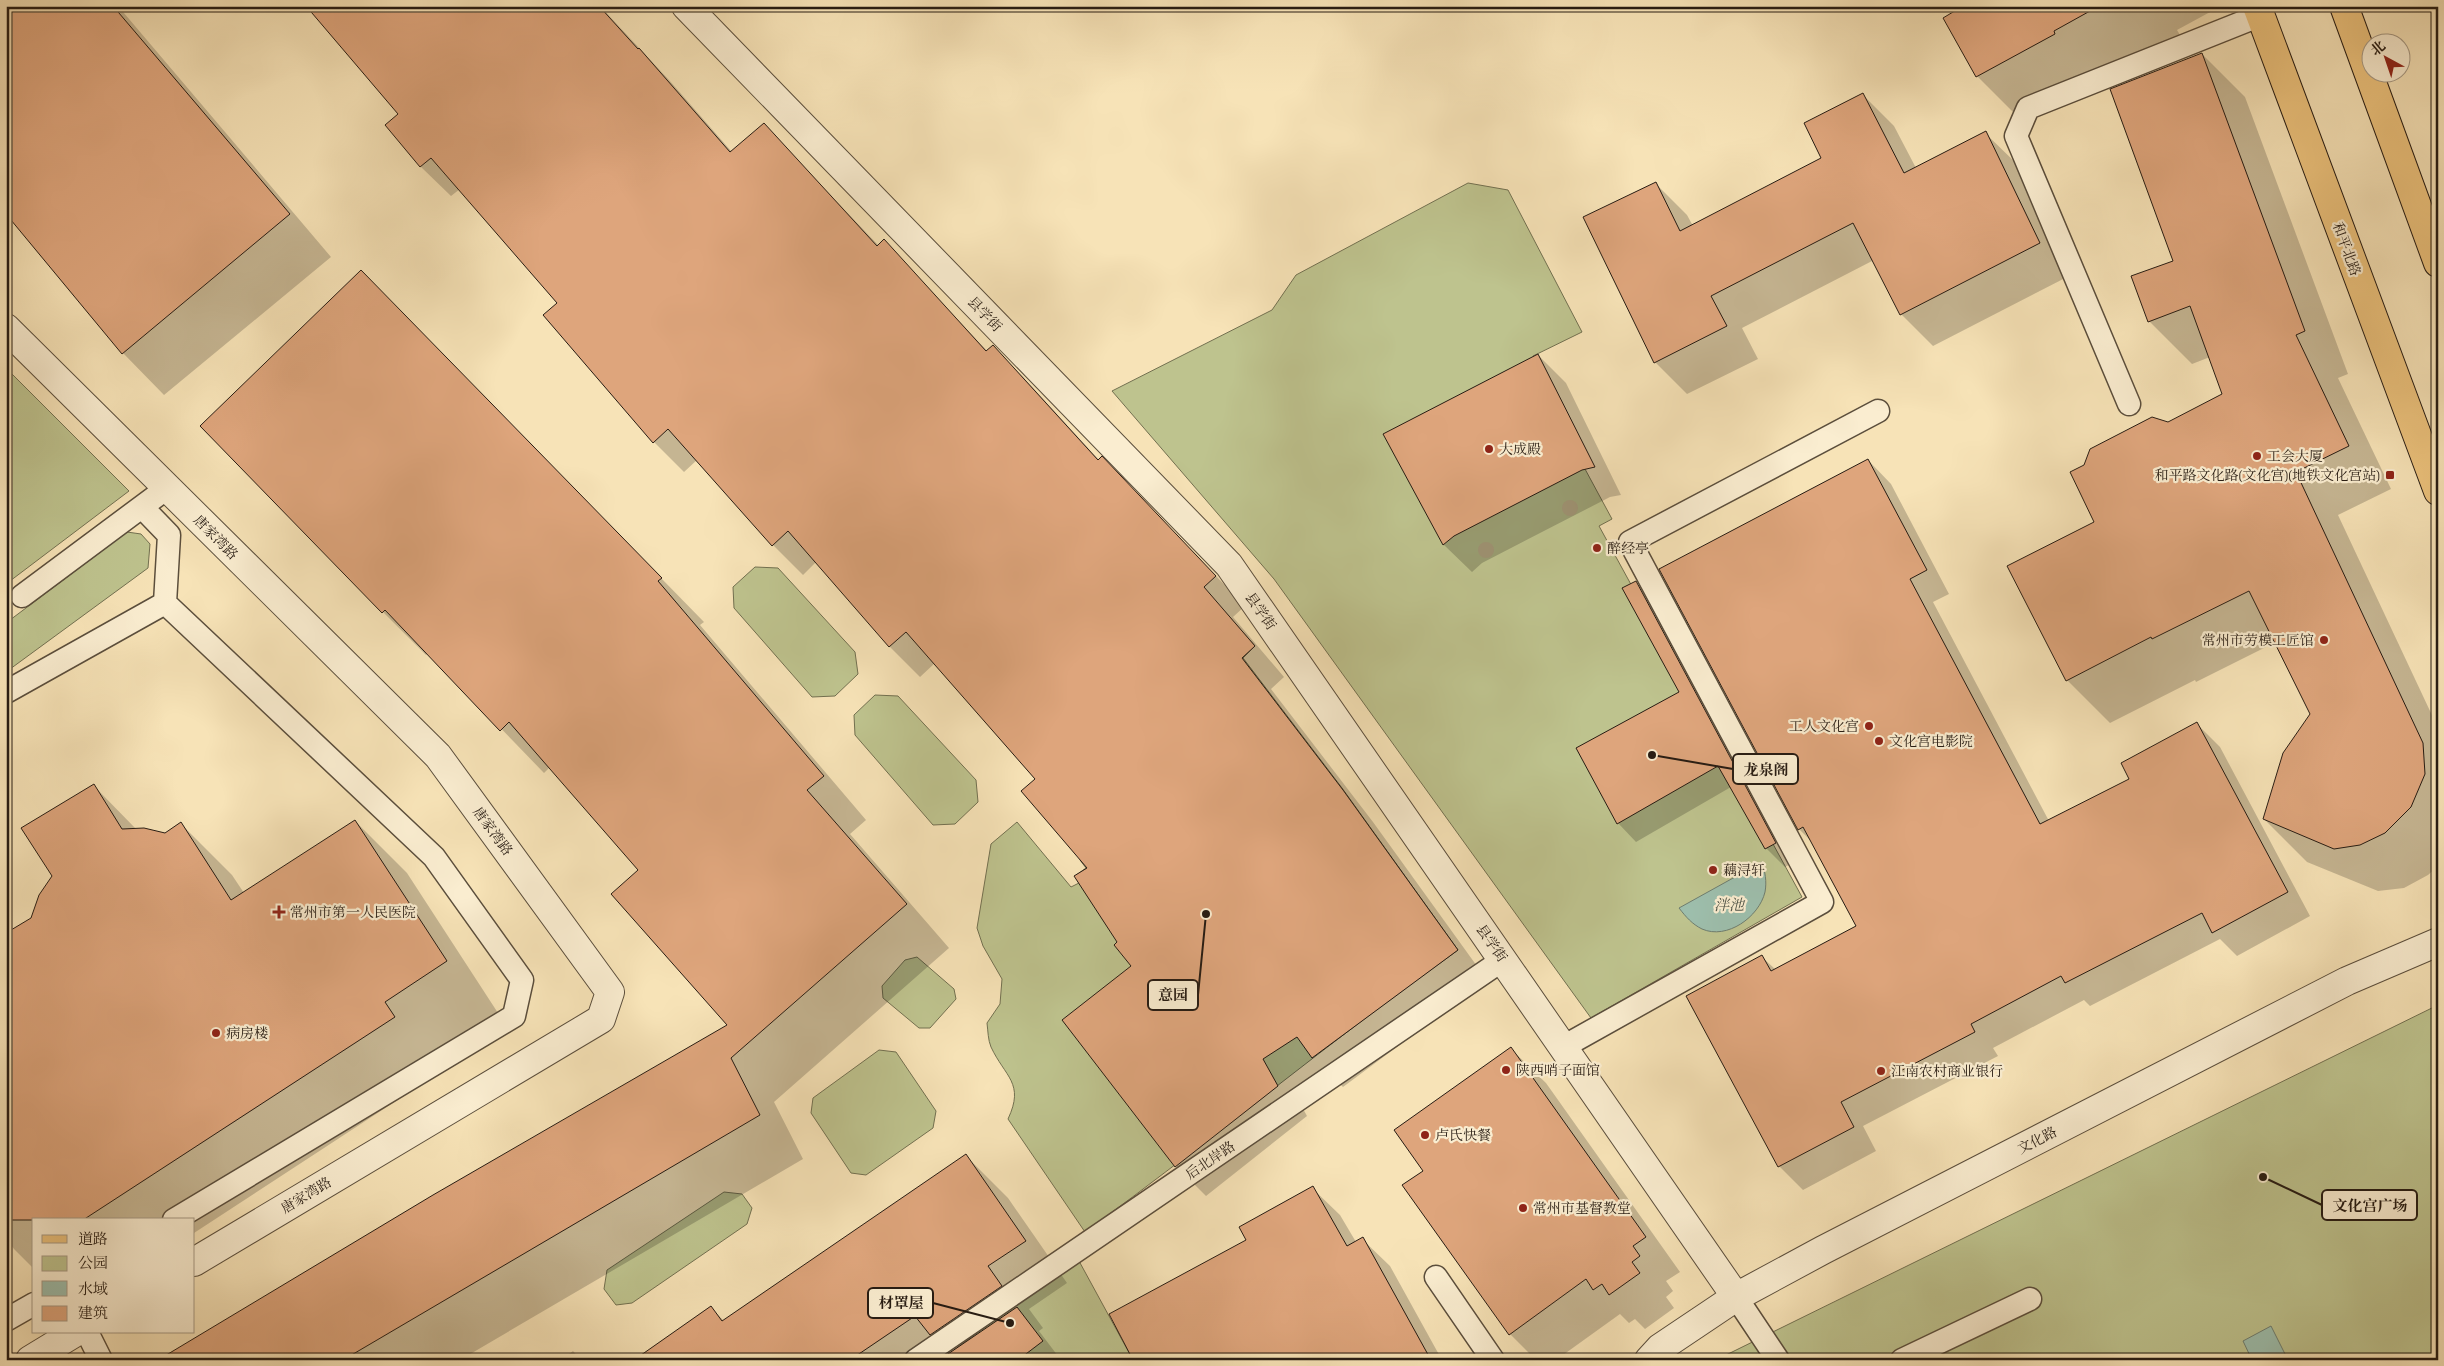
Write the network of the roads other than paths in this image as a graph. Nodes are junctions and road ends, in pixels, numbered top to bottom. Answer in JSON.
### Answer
{"nodes":[{"id":1,"x":686,"y":6,"type":"edge"},
{"id":2,"x":2344,"y":6,"type":"edge"},
{"id":3,"x":2259,"y":11,"type":"edge"},
{"id":4,"x":2438,"y":263,"type":"edge"},
{"id":5,"x":6,"y":328,"type":"edge"},
{"id":6,"x":2129,"y":404,"type":"dead end"},
{"id":7,"x":1878,"y":411,"type":"dead end"},
{"id":8,"x":167,"y":488,"type":"junction"},
{"id":9,"x":2438,"y":492,"type":"edge"},
{"id":10,"x":142,"y":507,"type":"junction"},
{"id":11,"x":22,"y":596,"type":"dead end"},
{"id":12,"x":165,"y":603,"type":"junction"},
{"id":13,"x":6,"y":692,"type":"edge"},
{"id":14,"x":2438,"y":942,"type":"edge"},
{"id":15,"x":1504,"y":959,"type":"junction"},
{"id":16,"x":1564,"y":1047,"type":"junction"},
{"id":17,"x":177,"y":1218,"type":"edge"},
{"id":18,"x":195,"y":1261,"type":"edge"},
{"id":19,"x":1436,"y":1277,"type":"dead end"},
{"id":20,"x":1736,"y":1297,"type":"junction"},
{"id":21,"x":2030,"y":1299,"type":"dead end"},
{"id":22,"x":32,"y":1305,"type":"edge"},
{"id":23,"x":6,"y":1320,"type":"edge"},
{"id":24,"x":73,"y":1334,"type":"edge"},
{"id":25,"x":88,"y":1334,"type":"edge"},
{"id":26,"x":30,"y":1360,"type":"edge"},
{"id":27,"x":101,"y":1360,"type":"edge"},
{"id":28,"x":916,"y":1360,"type":"edge"},
{"id":29,"x":1493,"y":1360,"type":"edge"},
{"id":30,"x":1649,"y":1360,"type":"edge"},
{"id":31,"x":1778,"y":1360,"type":"edge"},
{"id":32,"x":1902,"y":1360,"type":"edge"}],
"edges":[{"from":1,"to":15,"type":"street","name":"县学街"},
{"from":2,"to":4,"type":"main road"},
{"from":3,"to":6,"type":"lane"},
{"from":3,"to":9,"type":"main road","name":"和平北路"},
{"from":5,"to":8,"type":"street","name":"唐家湾路"},
{"from":7,"to":16,"type":"lane"},
{"from":8,"to":10,"type":"lane"},
{"from":8,"to":18,"type":"street","name":"唐家湾路"},
{"from":10,"to":11,"type":"lane"},
{"from":10,"to":12,"type":"lane"},
{"from":12,"to":13,"type":"lane"},
{"from":12,"to":17,"type":"lane"},
{"from":14,"to":20,"type":"street","name":"文化路"},
{"from":15,"to":16,"type":"street","name":"县学街"},
{"from":15,"to":28,"type":"lane","name":"后北岸路"},
{"from":16,"to":20,"type":"street","name":"县学街"},
{"from":19,"to":29,"type":"lane"},
{"from":20,"to":30,"type":"street","name":"文化路"},
{"from":20,"to":31,"type":"lane"},
{"from":21,"to":32,"type":"lane"},
{"from":22,"to":23,"type":"lane"},
{"from":24,"to":26,"type":"street"},
{"from":25,"to":27,"type":"lane"}]}
